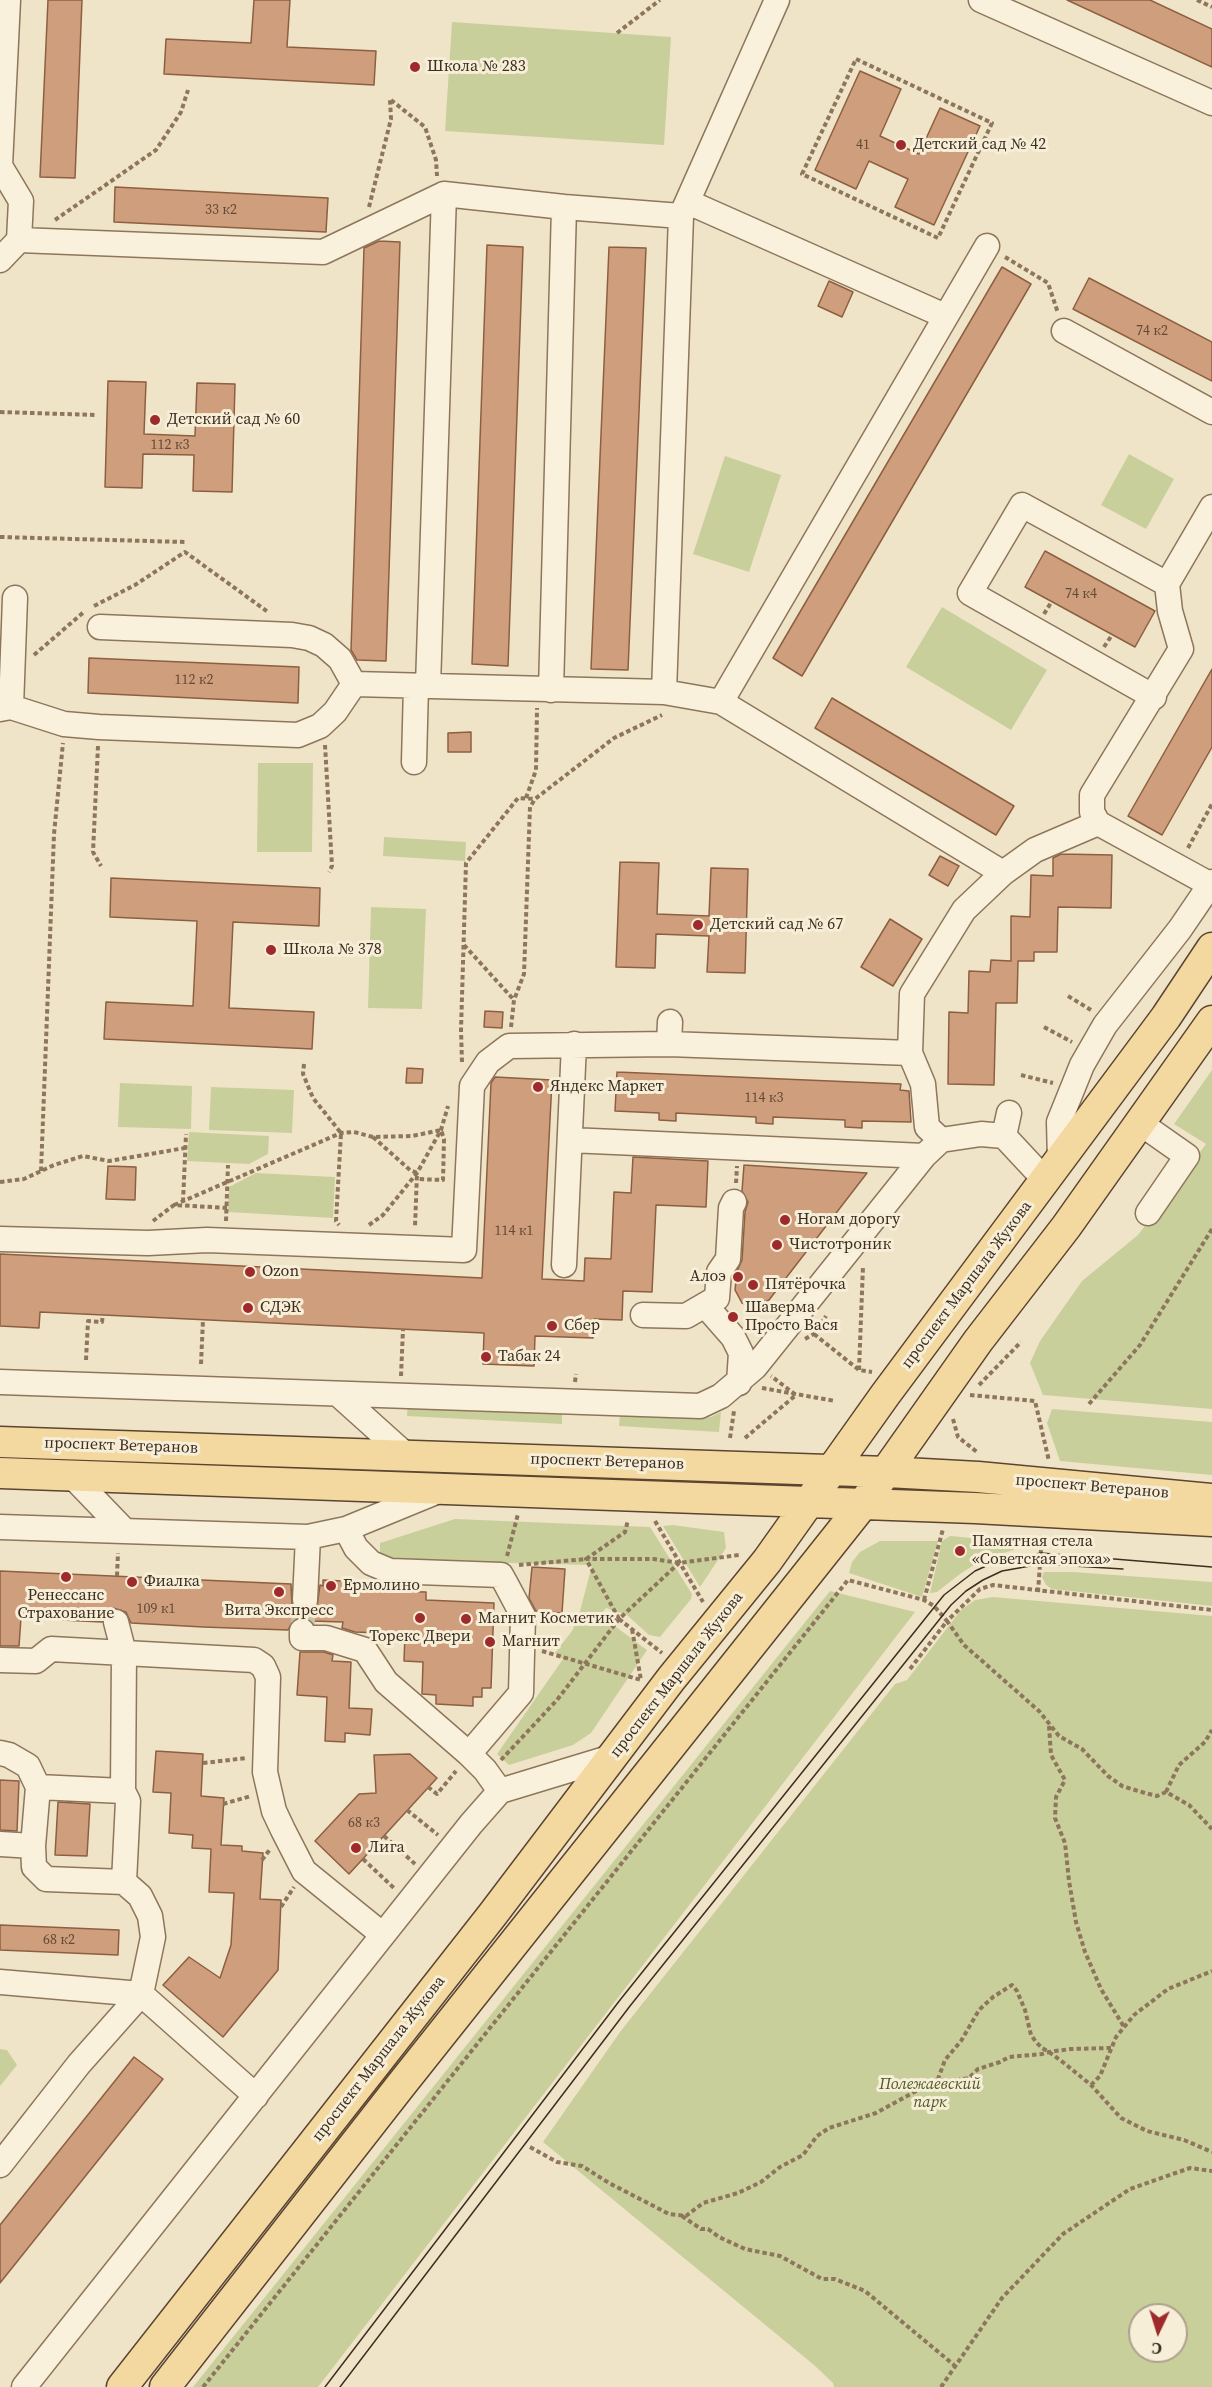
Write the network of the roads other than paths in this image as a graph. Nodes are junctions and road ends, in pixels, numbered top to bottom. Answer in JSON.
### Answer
{"nodes":[{"id":1,"x":8,"y":0,"type":"edge"},
{"id":2,"x":777,"y":0,"type":"edge"},
{"id":3,"x":981,"y":0,"type":"edge"},
{"id":4,"x":1212,"y":103,"type":"edge"},
{"id":5,"x":1,"y":146,"type":"edge"},
{"id":6,"x":444,"y":194,"type":"junction"},
{"id":7,"x":564,"y":207,"type":"junction"},
{"id":8,"x":685,"y":209,"type":"junction"},
{"id":9,"x":28,"y":240,"type":"junction"},
{"id":10,"x":987,"y":246,"type":"road end"},
{"id":11,"x":0,"y":260,"type":"edge"},
{"id":12,"x":945,"y":316,"type":"junction"},
{"id":13,"x":1064,"y":331,"type":"road end"},
{"id":14,"x":1212,"y":412,"type":"edge"},
{"id":15,"x":1212,"y":507,"type":"edge"},
{"id":16,"x":1167,"y":584,"type":"junction"},
{"id":17,"x":15,"y":598,"type":"dead end"},
{"id":18,"x":100,"y":627,"type":"dead end"},
{"id":19,"x":354,"y":684,"type":"junction"},
{"id":20,"x":422,"y":686,"type":"junction"},
{"id":21,"x":544,"y":690,"type":"junction"},
{"id":22,"x":664,"y":692,"type":"junction"},
{"id":23,"x":1154,"y":697,"type":"junction"},
{"id":24,"x":721,"y":702,"type":"junction"},
{"id":25,"x":6,"y":708,"type":"edge"},
{"id":26,"x":414,"y":762,"type":"dead end"},
{"id":27,"x":1098,"y":823,"type":"junction"},
{"id":28,"x":1004,"y":873,"type":"junction"},
{"id":29,"x":1211,"y":884,"type":"edge"},
{"id":30,"x":1212,"y":948,"type":"edge"},
{"id":31,"x":1212,"y":1021,"type":"edge"},
{"id":32,"x":574,"y":1044,"type":"junction"},
{"id":33,"x":910,"y":1053,"type":"junction"},
{"id":34,"x":1009,"y":1113,"type":"dead end"},
{"id":35,"x":1140,"y":1123,"type":"junction"},
{"id":36,"x":1004,"y":1136,"type":"junction"},
{"id":37,"x":570,"y":1140,"type":"junction"},
{"id":38,"x":933,"y":1148,"type":"junction"},
{"id":39,"x":1053,"y":1171,"type":"junction"},
{"id":40,"x":734,"y":1202,"type":"dead end"},
{"id":41,"x":1148,"y":1212,"type":"dead end"},
{"id":42,"x":0,"y":1239,"type":"edge"},
{"id":43,"x":564,"y":1265,"type":"dead end"},
{"id":44,"x":705,"y":1305,"type":"junction"},
{"id":45,"x":644,"y":1315,"type":"dead end"},
{"id":46,"x":0,"y":1382,"type":"edge"},
{"id":47,"x":739,"y":1383,"type":"junction"},
{"id":48,"x":338,"y":1394,"type":"junction"},
{"id":49,"x":0,"y":1442,"type":"edge"},
{"id":50,"x":407,"y":1455,"type":"junction"},
{"id":51,"x":830,"y":1470,"type":"junction"},
{"id":52,"x":886,"y":1472,"type":"junction"},
{"id":53,"x":0,"y":1473,"type":"edge"},
{"id":54,"x":72,"y":1476,"type":"junction"},
{"id":55,"x":441,"y":1490,"type":"junction"},
{"id":56,"x":1212,"y":1499,"type":"edge"},
{"id":57,"x":810,"y":1502,"type":"junction"},
{"id":58,"x":862,"y":1504,"type":"junction"},
{"id":59,"x":1212,"y":1521,"type":"edge"},
{"id":60,"x":0,"y":1527,"type":"edge"},
{"id":61,"x":346,"y":1529,"type":"junction"},
{"id":62,"x":124,"y":1530,"type":"junction"},
{"id":63,"x":308,"y":1537,"type":"junction"},
{"id":64,"x":305,"y":1600,"type":"tunnel mouth"},
{"id":65,"x":116,"y":1622,"type":"dead end"},
{"id":66,"x":302,"y":1631,"type":"dead end"},
{"id":67,"x":124,"y":1653,"type":"junction"},
{"id":68,"x":0,"y":1660,"type":"edge"},
{"id":69,"x":0,"y":1753,"type":"edge"},
{"id":70,"x":469,"y":1754,"type":"junction"},
{"id":71,"x":612,"y":1757,"type":"junction"},
{"id":72,"x":38,"y":1786,"type":"junction"},
{"id":73,"x":123,"y":1791,"type":"junction"},
{"id":74,"x":500,"y":1791,"type":"junction"},
{"id":75,"x":0,"y":1844,"type":"edge"},
{"id":76,"x":33,"y":1846,"type":"junction"},
{"id":77,"x":124,"y":1882,"type":"junction"},
{"id":78,"x":383,"y":1935,"type":"junction"},
{"id":79,"x":0,"y":1982,"type":"edge"},
{"id":80,"x":141,"y":1994,"type":"junction"},
{"id":81,"x":256,"y":2096,"type":"junction"},
{"id":82,"x":0,"y":2165,"type":"edge"},
{"id":83,"x":24,"y":2387,"type":"edge"},
{"id":84,"x":122,"y":2387,"type":"edge"},
{"id":85,"x":165,"y":2387,"type":"edge"}],
"edges":[{"from":1,"to":5,"type":"street"},
{"from":2,"to":8,"type":"street"},
{"from":3,"to":4,"type":"street"},
{"from":5,"to":9,"type":"street"},
{"from":6,"to":7,"type":"street"},
{"from":6,"to":9,"type":"street"},
{"from":6,"to":20,"type":"street"},
{"from":7,"to":8,"type":"street"},
{"from":7,"to":21,"type":"street"},
{"from":8,"to":12,"type":"street"},
{"from":8,"to":22,"type":"street"},
{"from":9,"to":11,"type":"street"},
{"from":10,"to":12,"type":"street"},
{"from":12,"to":24,"type":"street"},
{"from":13,"to":14,"type":"street"},
{"from":15,"to":16,"type":"street"},
{"from":16,"to":23,"type":"street"},
{"from":16,"to":23,"type":"street"},
{"from":17,"to":25,"type":"street"},
{"from":18,"to":19,"type":"street"},
{"from":19,"to":20,"type":"street"},
{"from":19,"to":25,"type":"street"},
{"from":20,"to":21,"type":"street"},
{"from":20,"to":26,"type":"street"},
{"from":21,"to":22,"type":"street"},
{"from":22,"to":24,"type":"street"},
{"from":23,"to":27,"type":"street"},
{"from":24,"to":28,"type":"street"},
{"from":27,"to":28,"type":"street"},
{"from":27,"to":29,"type":"street"},
{"from":28,"to":33,"type":"street"},
{"from":29,"to":39,"type":"street"},
{"from":30,"to":39,"type":"main road","name":"проспект Маршала Жукова"},
{"from":31,"to":35,"type":"main road","name":"проспект Маршала Жукова"},
{"from":32,"to":33,"type":"street"},
{"from":32,"to":37,"type":"street"},
{"from":32,"to":42,"type":"street"},
{"from":33,"to":38,"type":"street"},
{"from":34,"to":36,"type":"street"},
{"from":35,"to":41,"type":"street"},
{"from":35,"to":52,"type":"main road","name":"проспект Маршала Жукова"},
{"from":36,"to":38,"type":"street"},
{"from":36,"to":39,"type":"street"},
{"from":37,"to":38,"type":"street"},
{"from":37,"to":43,"type":"street"},
{"from":38,"to":47,"type":"street"},
{"from":39,"to":51,"type":"main road","name":"проспект Маршала Жукова"},
{"from":40,"to":44,"type":"street"},
{"from":44,"to":45,"type":"street"},
{"from":44,"to":47,"type":"street"},
{"from":46,"to":48,"type":"street"},
{"from":47,"to":48,"type":"street"},
{"from":48,"to":50,"type":"street"},
{"from":49,"to":50,"type":"main road","name":"проспект Ветеранов"},
{"from":50,"to":51,"type":"main road","name":"проспект Ветеранов"},
{"from":51,"to":52,"type":"main road","name":"проспект Ветеранов"},
{"from":51,"to":57,"type":"main road","name":"проспект Маршала Жукова"},
{"from":52,"to":56,"type":"main road","name":"проспект Ветеранов"},
{"from":52,"to":58,"type":"main road","name":"проспект Маршала Жукова"},
{"from":53,"to":54,"type":"main road","name":"проспект Ветеранов"},
{"from":54,"to":55,"type":"main road","name":"проспект Ветеранов"},
{"from":54,"to":62,"type":"street"},
{"from":55,"to":57,"type":"main road","name":"проспект Ветеранов"},
{"from":55,"to":61,"type":"street"},
{"from":57,"to":58,"type":"main road","name":"проспект Ветеранов"},
{"from":57,"to":71,"type":"main road","name":"проспект Маршала Жукова"},
{"from":58,"to":59,"type":"main road","name":"проспект Ветеранов"},
{"from":58,"to":85,"type":"main road","name":"проспект Маршала Жукова"},
{"from":60,"to":62,"type":"street"},
{"from":61,"to":63,"type":"street"},
{"from":61,"to":70,"type":"street"},
{"from":62,"to":63,"type":"street"},
{"from":63,"to":64,"type":"street"},
{"from":65,"to":67,"type":"street"},
{"from":66,"to":70,"type":"street"},
{"from":67,"to":68,"type":"street"},
{"from":67,"to":73,"type":"street"},
{"from":67,"to":78,"type":"street"},
{"from":69,"to":72,"type":"street"},
{"from":70,"to":74,"type":"street"},
{"from":71,"to":74,"type":"street"},
{"from":71,"to":84,"type":"main road","name":"проспект Маршала Жукова"},
{"from":72,"to":73,"type":"street"},
{"from":72,"to":76,"type":"street"},
{"from":73,"to":77,"type":"street"},
{"from":74,"to":78,"type":"street"},
{"from":75,"to":76,"type":"street"},
{"from":76,"to":77,"type":"street"},
{"from":77,"to":80,"type":"street"},
{"from":78,"to":81,"type":"street"},
{"from":79,"to":80,"type":"street"},
{"from":80,"to":81,"type":"street"},
{"from":80,"to":82,"type":"street"},
{"from":81,"to":83,"type":"street"}]}
